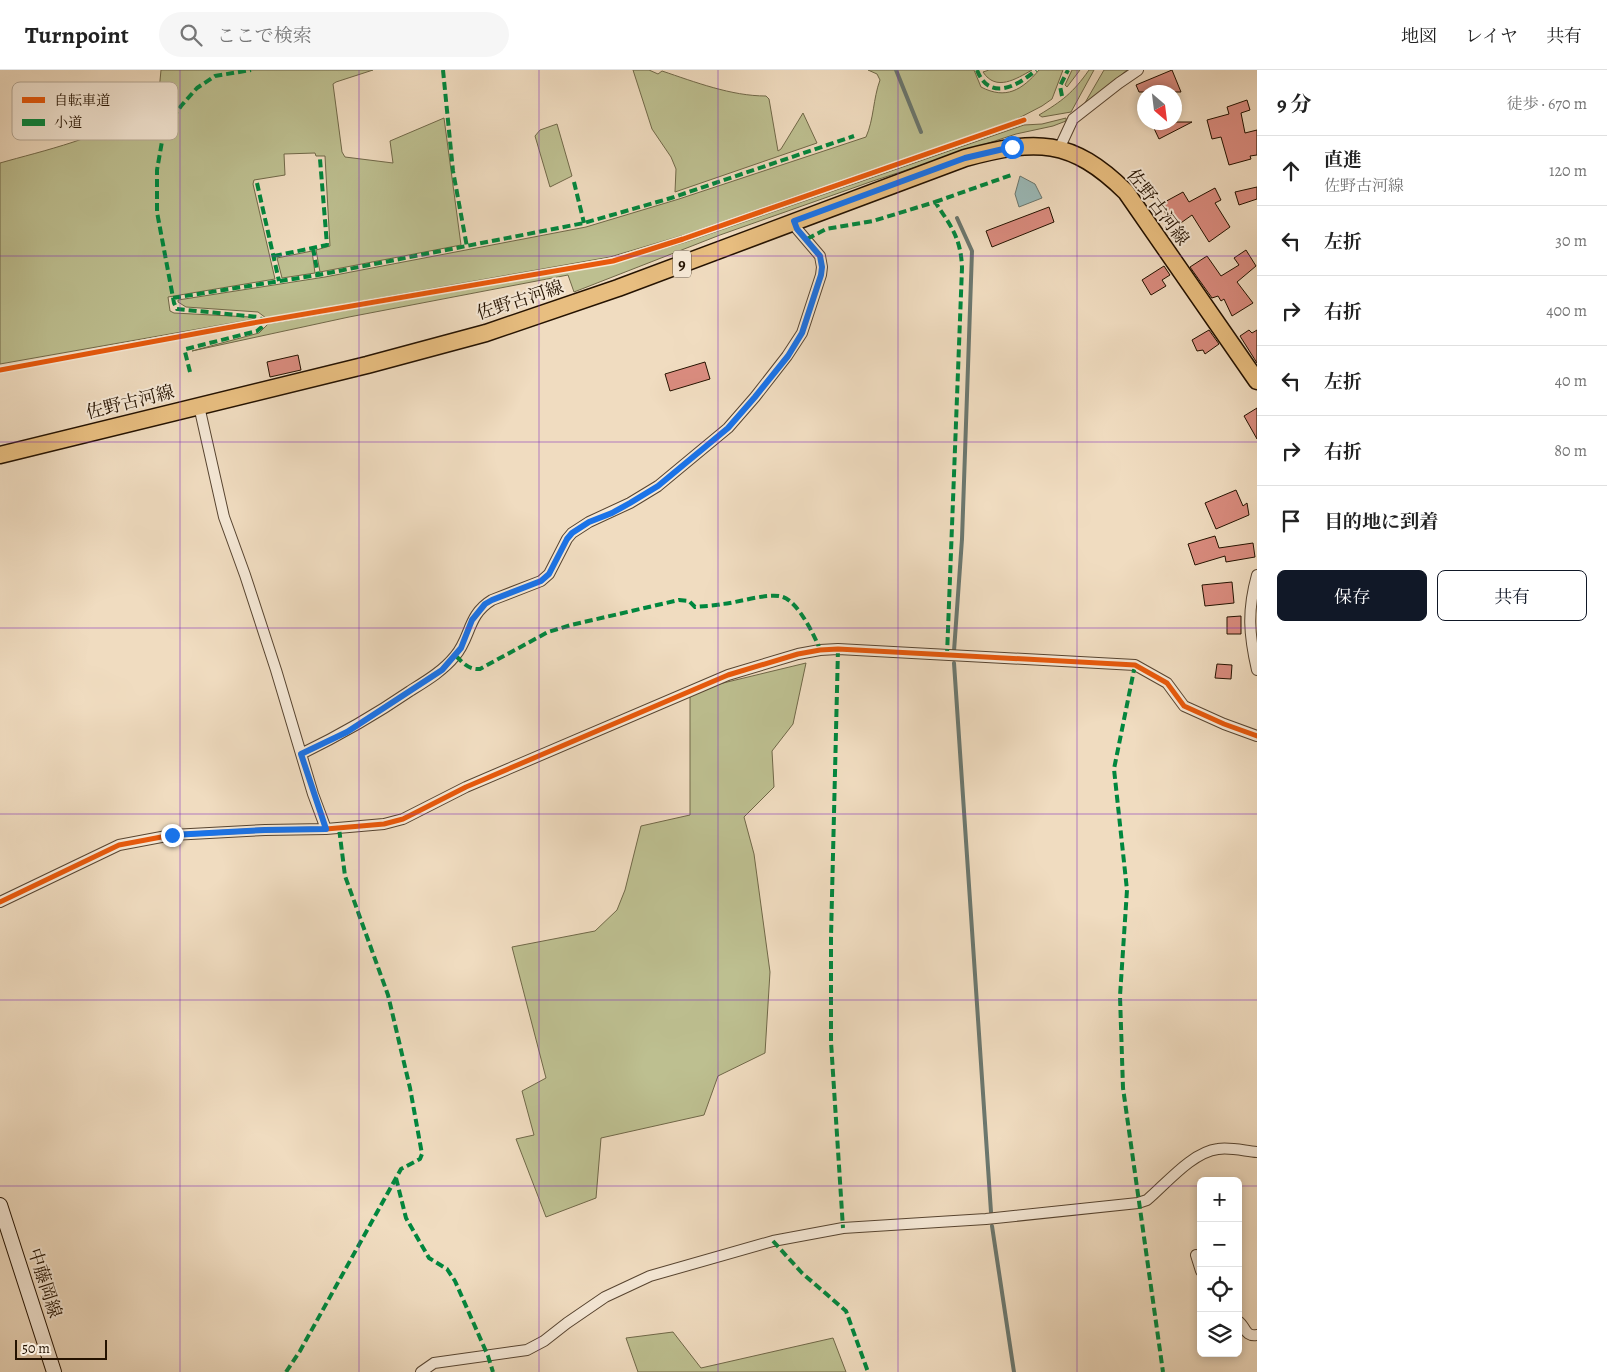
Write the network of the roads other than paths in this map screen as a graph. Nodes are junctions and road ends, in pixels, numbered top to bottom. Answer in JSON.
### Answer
{"nodes":[{"id":1,"x":1138,"y":70,"type":"edge"},
{"id":2,"x":1059,"y":149,"type":"junction"},
{"id":3,"x":794,"y":221,"type":"junction"},
{"id":4,"x":1257,"y":381,"type":"edge"},
{"id":5,"x":199,"y":406,"type":"junction"},
{"id":6,"x":0,"y":455,"type":"edge"},
{"id":7,"x":1257,"y":575,"type":"edge"},
{"id":8,"x":1257,"y":670,"type":"edge"},
{"id":9,"x":1257,"y":736,"type":"edge"},
{"id":10,"x":301,"y":754,"type":"junction"},
{"id":11,"x":326,"y":829,"type":"junction"},
{"id":12,"x":0,"y":902,"type":"edge"},
{"id":13,"x":1257,"y":1152,"type":"edge"},
{"id":14,"x":0,"y":1205,"type":"edge"},
{"id":15,"x":1196,"y":1255,"type":"dead end"},
{"id":16,"x":1200,"y":1267,"type":"edge"},
{"id":17,"x":1242,"y":1324,"type":"edge"},
{"id":18,"x":1257,"y":1335,"type":"edge"},
{"id":19,"x":54,"y":1372,"type":"edge"},
{"id":20,"x":421,"y":1372,"type":"edge"}],
"edges":[{"from":1,"to":2,"type":"street"},
{"from":2,"to":3,"type":"main road","name":"佐野古河線","number":"9"},
{"from":2,"to":4,"type":"main road","name":"佐野古河線","number":"9"},
{"from":3,"to":5,"type":"main road","name":"佐野古河線","number":"9"},
{"from":3,"to":10,"type":"street"},
{"from":5,"to":6,"type":"main road","name":"佐野古河線","number":"9"},
{"from":5,"to":10,"type":"street"},
{"from":7,"to":8,"type":"street"},
{"from":9,"to":11,"type":"street"},
{"from":10,"to":11,"type":"street"},
{"from":11,"to":12,"type":"street"},
{"from":13,"to":20,"type":"street"},
{"from":14,"to":19,"type":"main road","name":"中藤岡線"},
{"from":15,"to":16,"type":"street"},
{"from":17,"to":18,"type":"street"}]}
